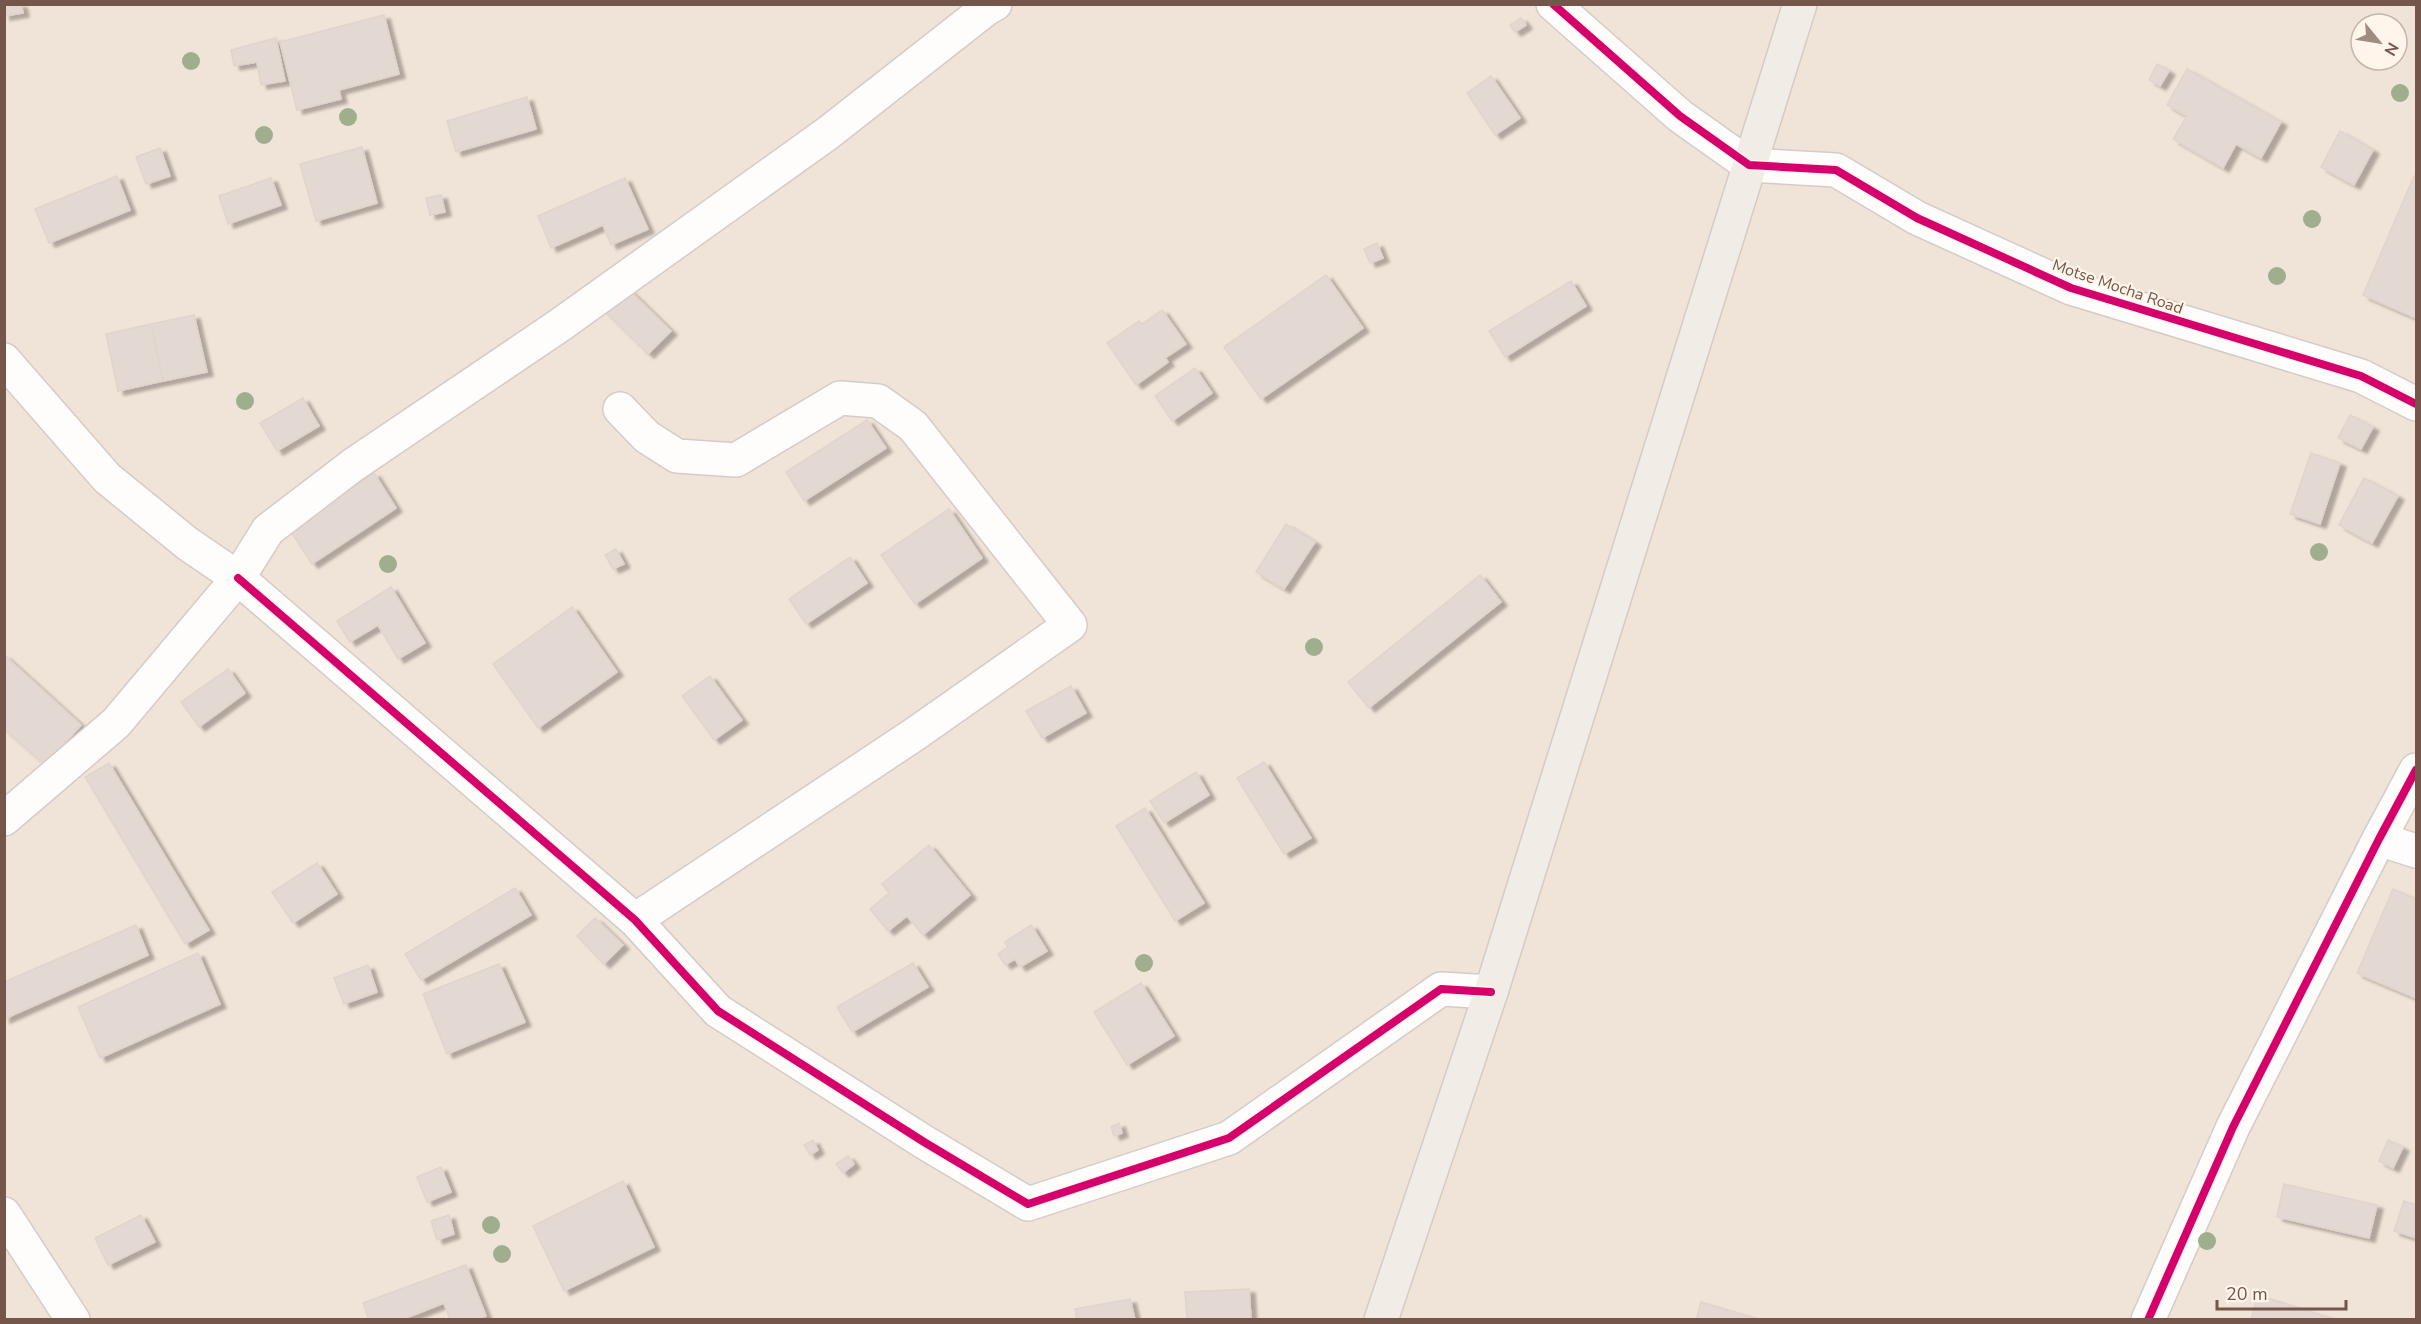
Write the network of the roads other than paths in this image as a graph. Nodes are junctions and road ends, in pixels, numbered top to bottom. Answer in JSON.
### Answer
{"nodes":[{"id":1,"x":995,"y":4,"type":"edge"},
{"id":2,"x":1553,"y":4,"type":"edge"},
{"id":3,"x":1800,"y":4,"type":"edge"},
{"id":4,"x":1749,"y":165,"type":"junction"},
{"id":5,"x":4,"y":360,"type":"edge"},
{"id":6,"x":2416,"y":404,"type":"edge"},
{"id":7,"x":620,"y":410,"type":"dead end"},
{"id":8,"x":238,"y":578,"type":"junction"},
{"id":9,"x":2416,"y":770,"type":"edge"},
{"id":10,"x":4,"y":819,"type":"edge"},
{"id":11,"x":2379,"y":839,"type":"junction"},
{"id":12,"x":2416,"y":851,"type":"edge"},
{"id":13,"x":635,"y":920,"type":"junction"},
{"id":14,"x":1491,"y":992,"type":"junction"},
{"id":15,"x":4,"y":1214,"type":"edge"},
{"id":16,"x":73,"y":1320,"type":"edge"},
{"id":17,"x":1381,"y":1320,"type":"edge"},
{"id":18,"x":2148,"y":1320,"type":"edge"}],
"edges":[{"from":1,"to":8,"type":"street"},
{"from":2,"to":4,"type":"street"},
{"from":3,"to":4,"type":"main road"},
{"from":4,"to":6,"type":"street","name":"Motse Mocha Road"},
{"from":4,"to":14,"type":"main road"},
{"from":5,"to":8,"type":"street"},
{"from":7,"to":13,"type":"street"},
{"from":8,"to":10,"type":"street"},
{"from":8,"to":13,"type":"street"},
{"from":9,"to":11,"type":"street"},
{"from":11,"to":12,"type":"street"},
{"from":11,"to":18,"type":"street"},
{"from":13,"to":14,"type":"street"},
{"from":14,"to":17,"type":"main road"},
{"from":15,"to":16,"type":"street"}]}
